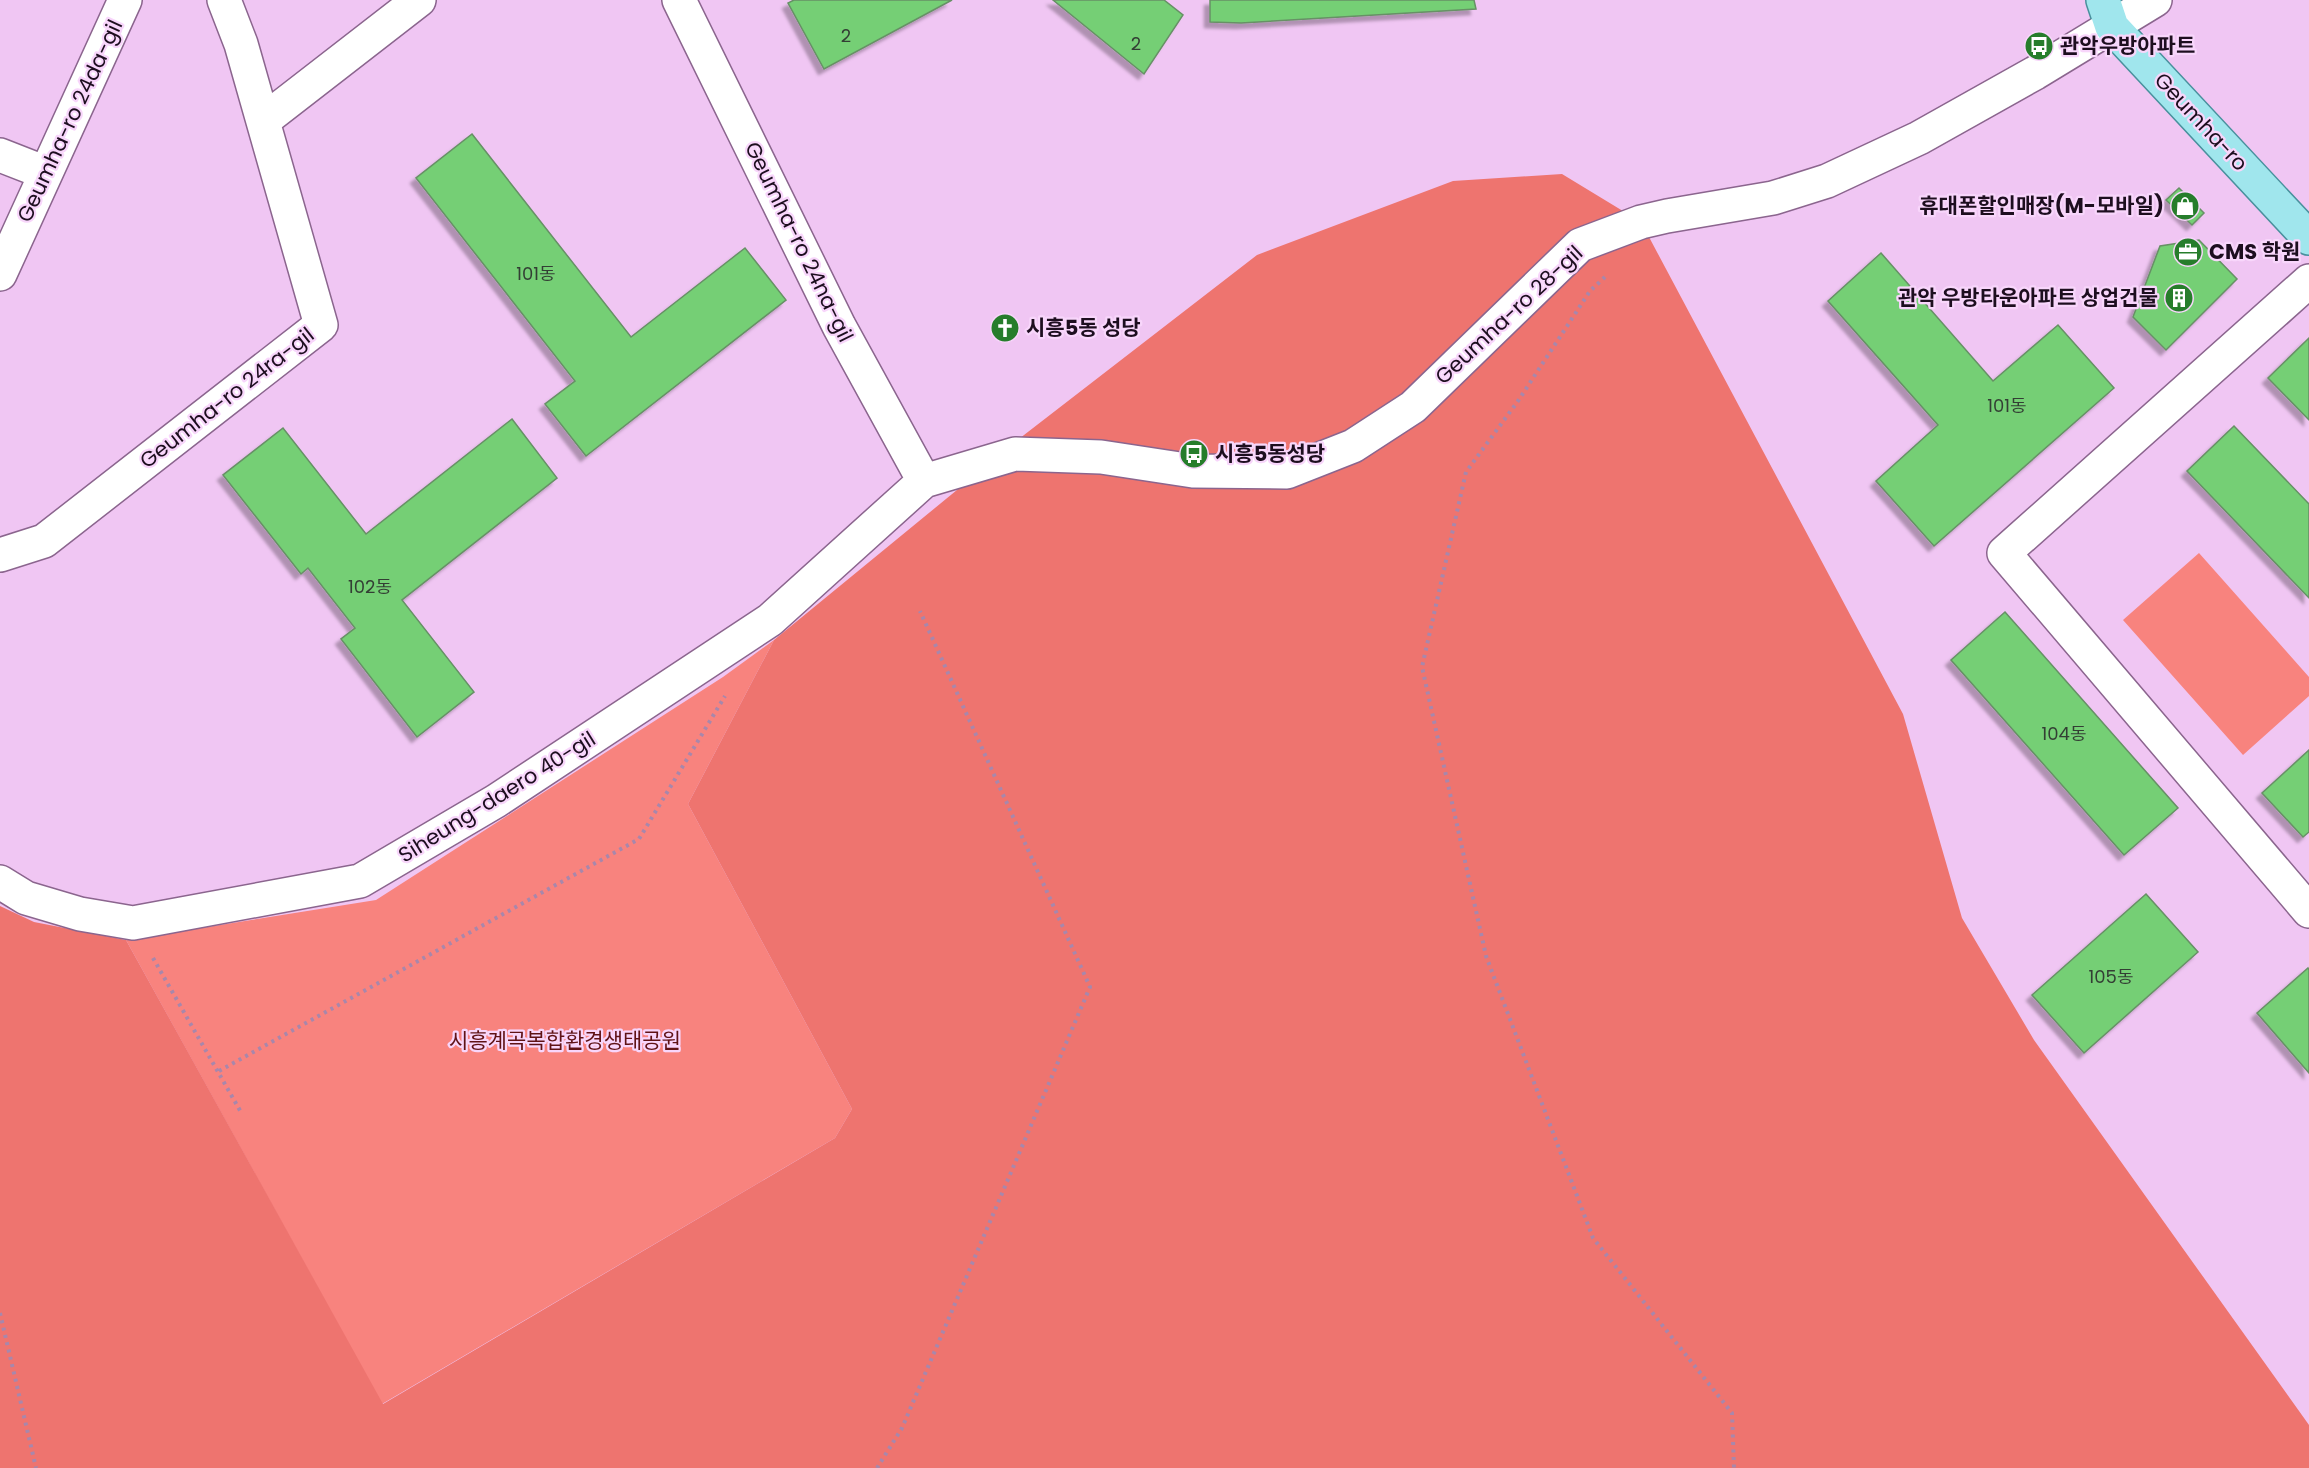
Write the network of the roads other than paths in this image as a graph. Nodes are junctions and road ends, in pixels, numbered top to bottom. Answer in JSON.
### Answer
{"nodes":[{"id":1,"x":125,"y":0,"type":"edge"},
{"id":2,"x":224,"y":0,"type":"edge"},
{"id":3,"x":419,"y":0,"type":"edge"},
{"id":4,"x":679,"y":0,"type":"edge"},
{"id":5,"x":2155,"y":0,"type":"edge"},
{"id":6,"x":2107,"y":14,"type":"edge"},
{"id":7,"x":263,"y":121,"type":"junction"},
{"id":8,"x":0,"y":154,"type":"edge"},
{"id":9,"x":46,"y":173,"type":"junction"},
{"id":10,"x":2309,"y":238,"type":"edge"},
{"id":11,"x":0,"y":274,"type":"edge"},
{"id":12,"x":2309,"y":281,"type":"edge"},
{"id":13,"x":924,"y":481,"type":"junction"},
{"id":14,"x":0,"y":555,"type":"edge"},
{"id":15,"x":0,"y":882,"type":"edge"},
{"id":16,"x":2309,"y":912,"type":"edge"}],
"edges":[{"from":1,"to":9,"type":"street","name":"Geumha-ro 24da-gil"},
{"from":2,"to":7,"type":"street","name":"Geumha-ro 24ra-gil"},
{"from":3,"to":7,"type":"street"},
{"from":4,"to":13,"type":"street","name":"Geumha-ro 24na-gil"},
{"from":5,"to":6,"type":"street","name":"Geumha-ro 28-gil"},
{"from":6,"to":10,"type":"main road","name":"Geumha-ro"},
{"from":6,"to":13,"type":"street","name":"Geumha-ro 28-gil"},
{"from":7,"to":14,"type":"street","name":"Geumha-ro 24ra-gil"},
{"from":8,"to":9,"type":"street"},
{"from":9,"to":11,"type":"street","name":"Geumha-ro 24da-gil"},
{"from":12,"to":16,"type":"street"},
{"from":13,"to":15,"type":"street","name":"Siheung-daero 40-gil"}]}
